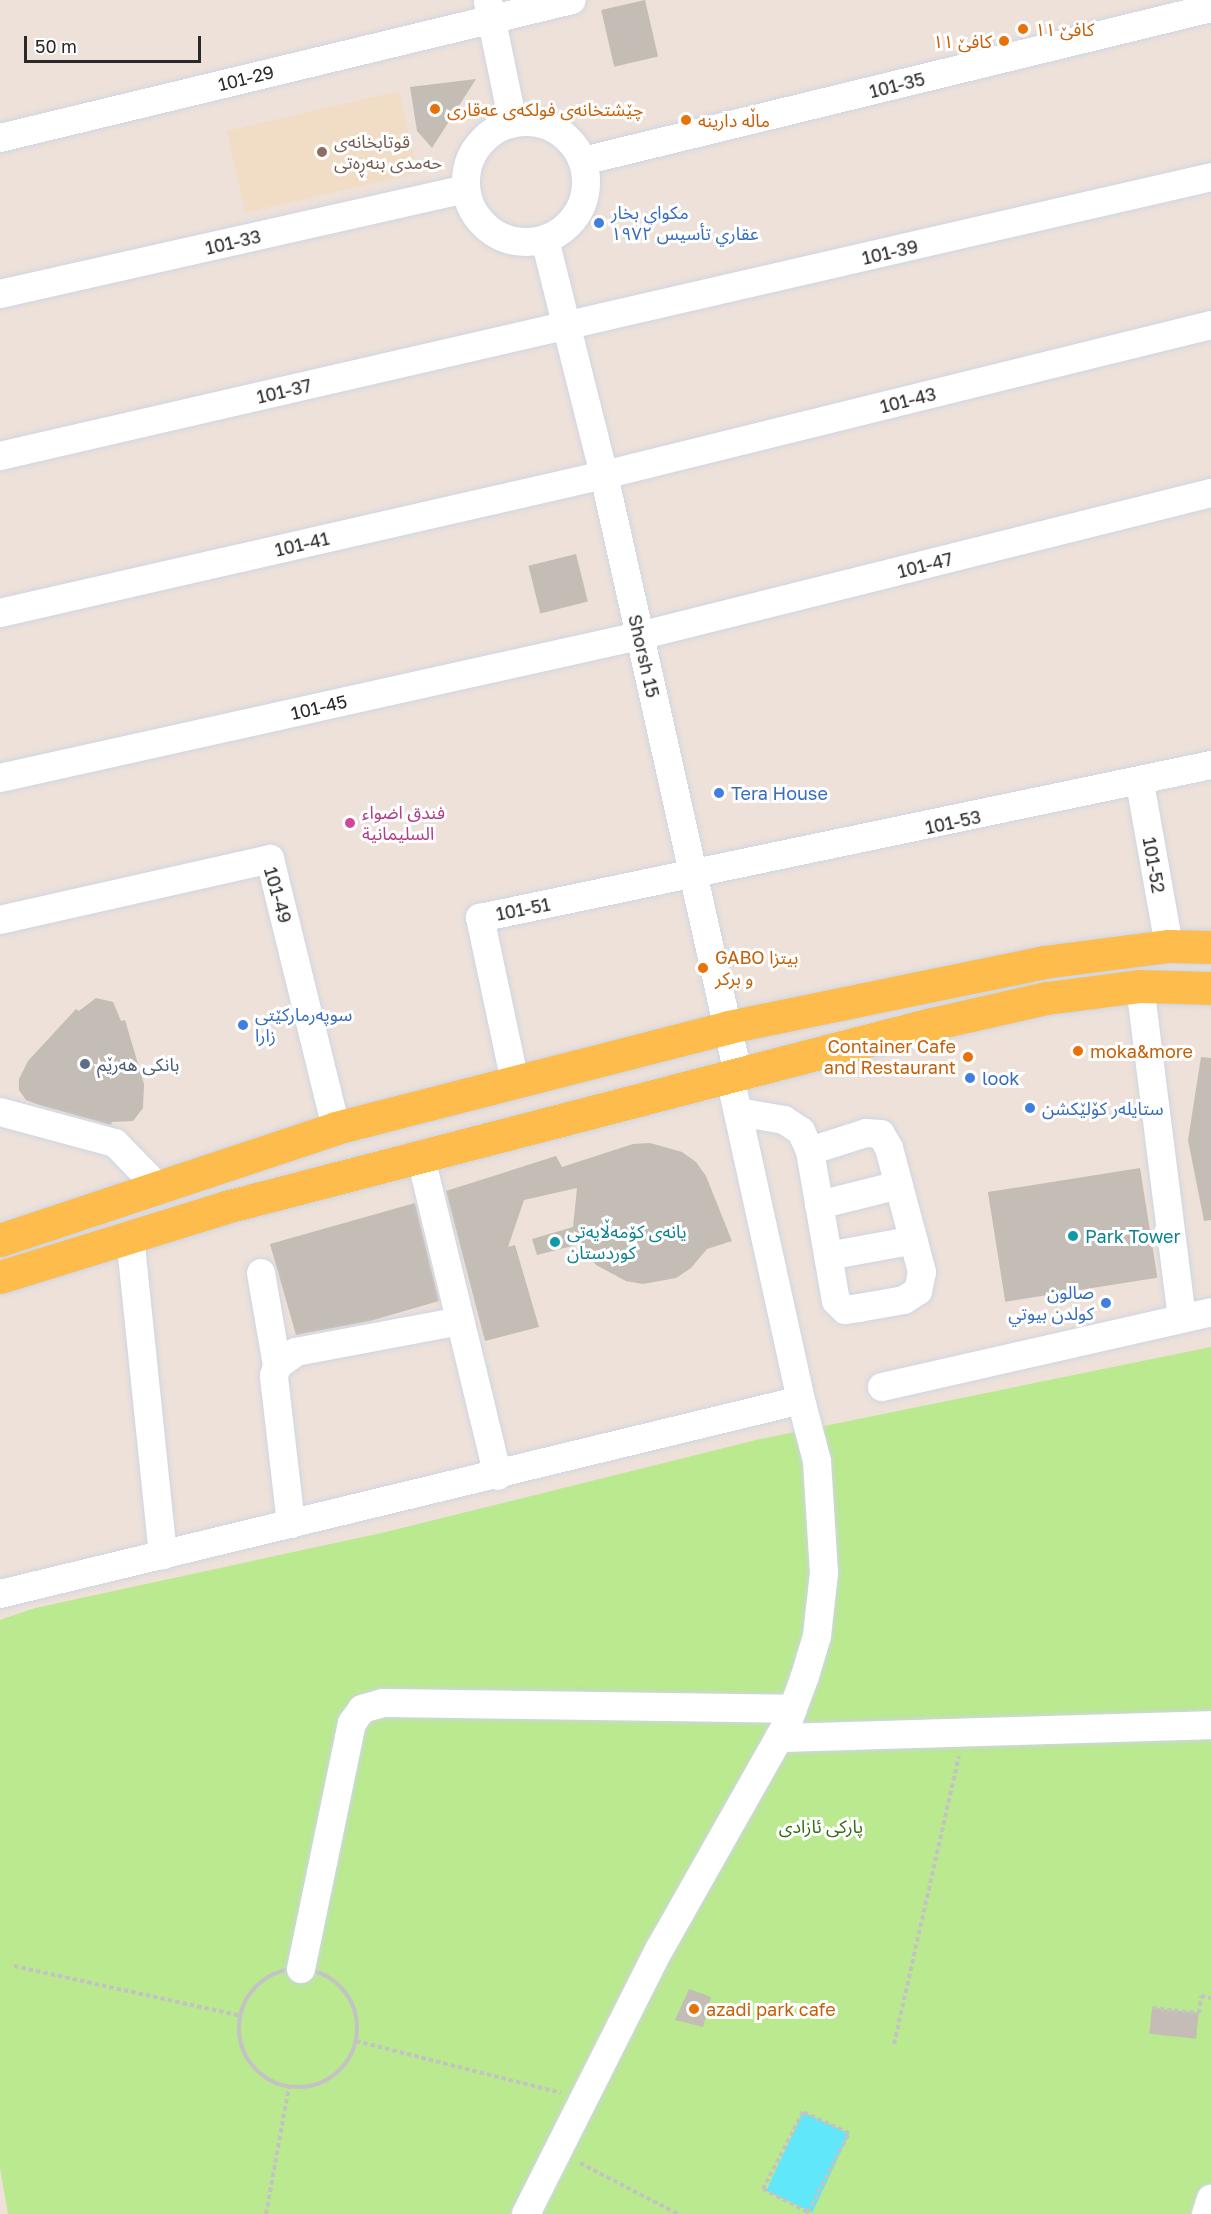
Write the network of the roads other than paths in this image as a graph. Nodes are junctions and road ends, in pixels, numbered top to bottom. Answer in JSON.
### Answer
{"nodes":[{"id":1,"x":572,"y":0,"type":"edge"},
{"id":2,"x":1211,"y":8,"type":"edge"},
{"id":3,"x":490,"y":9,"type":"edge"},
{"id":4,"x":513,"y":123,"type":"junction"},
{"id":5,"x":0,"y":138,"type":"edge"},
{"id":6,"x":583,"y":161,"type":"junction"},
{"id":7,"x":1211,"y":177,"type":"edge"},
{"id":8,"x":465,"y":189,"type":"junction"},
{"id":9,"x":545,"y":240,"type":"junction"},
{"id":10,"x":0,"y":294,"type":"edge"},
{"id":11,"x":1211,"y":325,"type":"edge"},
{"id":12,"x":569,"y":327,"type":"junction"},
{"id":13,"x":0,"y":456,"type":"edge"},
{"id":14,"x":604,"y":475,"type":"junction"},
{"id":15,"x":1211,"y":493,"type":"edge"},
{"id":16,"x":0,"y":613,"type":"edge"},
{"id":17,"x":639,"y":636,"type":"junction"},
{"id":18,"x":1211,"y":765,"type":"edge"},
{"id":19,"x":0,"y":778,"type":"edge"},
{"id":20,"x":1140,"y":783,"type":"junction"},
{"id":21,"x":695,"y":875,"type":"junction"},
{"id":22,"x":0,"y":920,"type":"edge"},
{"id":23,"x":1209,"y":945,"type":"edge"},
{"id":24,"x":1169,"y":946,"type":"junction"},
{"id":25,"x":1140,"y":986,"type":"junction"},
{"id":26,"x":1211,"y":987,"type":"edge"},
{"id":27,"x":728,"y":1027,"type":"junction"},
{"id":28,"x":734,"y":1075,"type":"junction"},
{"id":29,"x":515,"y":1082,"type":"junction"},
{"id":30,"x":0,"y":1112,"type":"edge"},
{"id":31,"x":738,"y":1112,"type":"junction"},
{"id":32,"x":336,"y":1128,"type":"junction"},
{"id":33,"x":810,"y":1151,"type":"junction"},
{"id":34,"x":421,"y":1158,"type":"junction"},
{"id":35,"x":156,"y":1185,"type":"junction"},
{"id":36,"x":899,"y":1185,"type":"junction"},
{"id":37,"x":819,"y":1205,"type":"junction"},
{"id":38,"x":130,"y":1236,"type":"junction"},
{"id":39,"x":0,"y":1240,"type":"edge"},
{"id":40,"x":914,"y":1240,"type":"junction"},
{"id":41,"x":828,"y":1256,"type":"junction"},
{"id":42,"x":1,"y":1271,"type":"edge"},
{"id":43,"x":261,"y":1273,"type":"dead end"},
{"id":44,"x":1211,"y":1312,"type":"edge"},
{"id":45,"x":1182,"y":1317,"type":"junction"},
{"id":46,"x":460,"y":1321,"type":"junction"},
{"id":47,"x":277,"y":1366,"type":"junction"},
{"id":48,"x":882,"y":1387,"type":"dead end"},
{"id":49,"x":801,"y":1400,"type":"junction"},
{"id":50,"x":498,"y":1476,"type":"junction"},
{"id":51,"x":291,"y":1524,"type":"junction"},
{"id":52,"x":163,"y":1555,"type":"junction"},
{"id":53,"x":0,"y":1594,"type":"edge"},
{"id":54,"x":793,"y":1709,"type":"junction"},
{"id":55,"x":1211,"y":1725,"type":"edge"},
{"id":56,"x":779,"y":1737,"type":"junction"},
{"id":57,"x":301,"y":1969,"type":"road end"},
{"id":58,"x":1211,"y":2199,"type":"edge"},
{"id":59,"x":526,"y":2214,"type":"edge"},
{"id":60,"x":1206,"y":2214,"type":"edge"}],
"edges":[{"from":1,"to":3,"type":"street","name":"101-29"},
{"from":2,"to":6,"type":"street","name":"101-35"},
{"from":3,"to":4,"type":"street"},
{"from":3,"to":5,"type":"street","name":"101-29"},
{"from":4,"to":6,"type":"street"},
{"from":4,"to":8,"type":"street"},
{"from":6,"to":9,"type":"street"},
{"from":7,"to":12,"type":"street","name":"101-39"},
{"from":8,"to":9,"type":"street"},
{"from":8,"to":10,"type":"street","name":"101-33"},
{"from":9,"to":12,"type":"street","name":"Shorsh 15"},
{"from":11,"to":14,"type":"street","name":"101-43"},
{"from":12,"to":13,"type":"street","name":"101-37"},
{"from":12,"to":14,"type":"street","name":"Shorsh 15"},
{"from":14,"to":16,"type":"street","name":"101-41"},
{"from":14,"to":17,"type":"street","name":"Shorsh 15"},
{"from":15,"to":17,"type":"street","name":"101-47"},
{"from":17,"to":19,"type":"street","name":"101-45"},
{"from":17,"to":21,"type":"street","name":"Shorsh 15"},
{"from":18,"to":20,"type":"street","name":"101-53"},
{"from":20,"to":21,"type":"street","name":"101-53"},
{"from":20,"to":24,"type":"street","name":"101-52"},
{"from":21,"to":27,"type":"street","name":"Shorsh 15"},
{"from":21,"to":29,"type":"street","name":"101-51"},
{"from":22,"to":32,"type":"street","name":"101-49"},
{"from":23,"to":24,"type":"main road"},
{"from":24,"to":27,"type":"main road"},
{"from":25,"to":26,"type":"main road"},
{"from":25,"to":28,"type":"main road"},
{"from":25,"to":45,"type":"street"},
{"from":27,"to":28,"type":"street","name":"Shorsh 15"},
{"from":27,"to":29,"type":"main road"},
{"from":28,"to":31,"type":"street","name":"Shorsh 15"},
{"from":28,"to":34,"type":"main road"},
{"from":29,"to":32,"type":"main road"},
{"from":30,"to":35,"type":"street"},
{"from":31,"to":33,"type":"street"},
{"from":31,"to":49,"type":"street","name":"Shorsh 15"},
{"from":32,"to":35,"type":"main road"},
{"from":33,"to":36,"type":"street"},
{"from":33,"to":37,"type":"street"},
{"from":34,"to":38,"type":"main road"},
{"from":34,"to":46,"type":"street"},
{"from":35,"to":39,"type":"main road"},
{"from":36,"to":37,"type":"street"},
{"from":36,"to":40,"type":"street"},
{"from":37,"to":41,"type":"street"},
{"from":38,"to":42,"type":"main road"},
{"from":38,"to":52,"type":"street"},
{"from":40,"to":41,"type":"street"},
{"from":40,"to":41,"type":"street"},
{"from":43,"to":47,"type":"street"},
{"from":44,"to":45,"type":"street"},
{"from":45,"to":48,"type":"street"},
{"from":46,"to":47,"type":"street"},
{"from":46,"to":50,"type":"street"},
{"from":47,"to":51,"type":"street"},
{"from":49,"to":50,"type":"street"},
{"from":49,"to":54,"type":"street","name":"Shorsh 15"},
{"from":50,"to":51,"type":"street"},
{"from":51,"to":52,"type":"street"},
{"from":52,"to":53,"type":"street"},
{"from":54,"to":56,"type":"street","name":"Shorsh 15"},
{"from":54,"to":57,"type":"street"},
{"from":55,"to":56,"type":"street"},
{"from":56,"to":59,"type":"street","name":"Shorsh 15"},
{"from":58,"to":60,"type":"street"}]}
